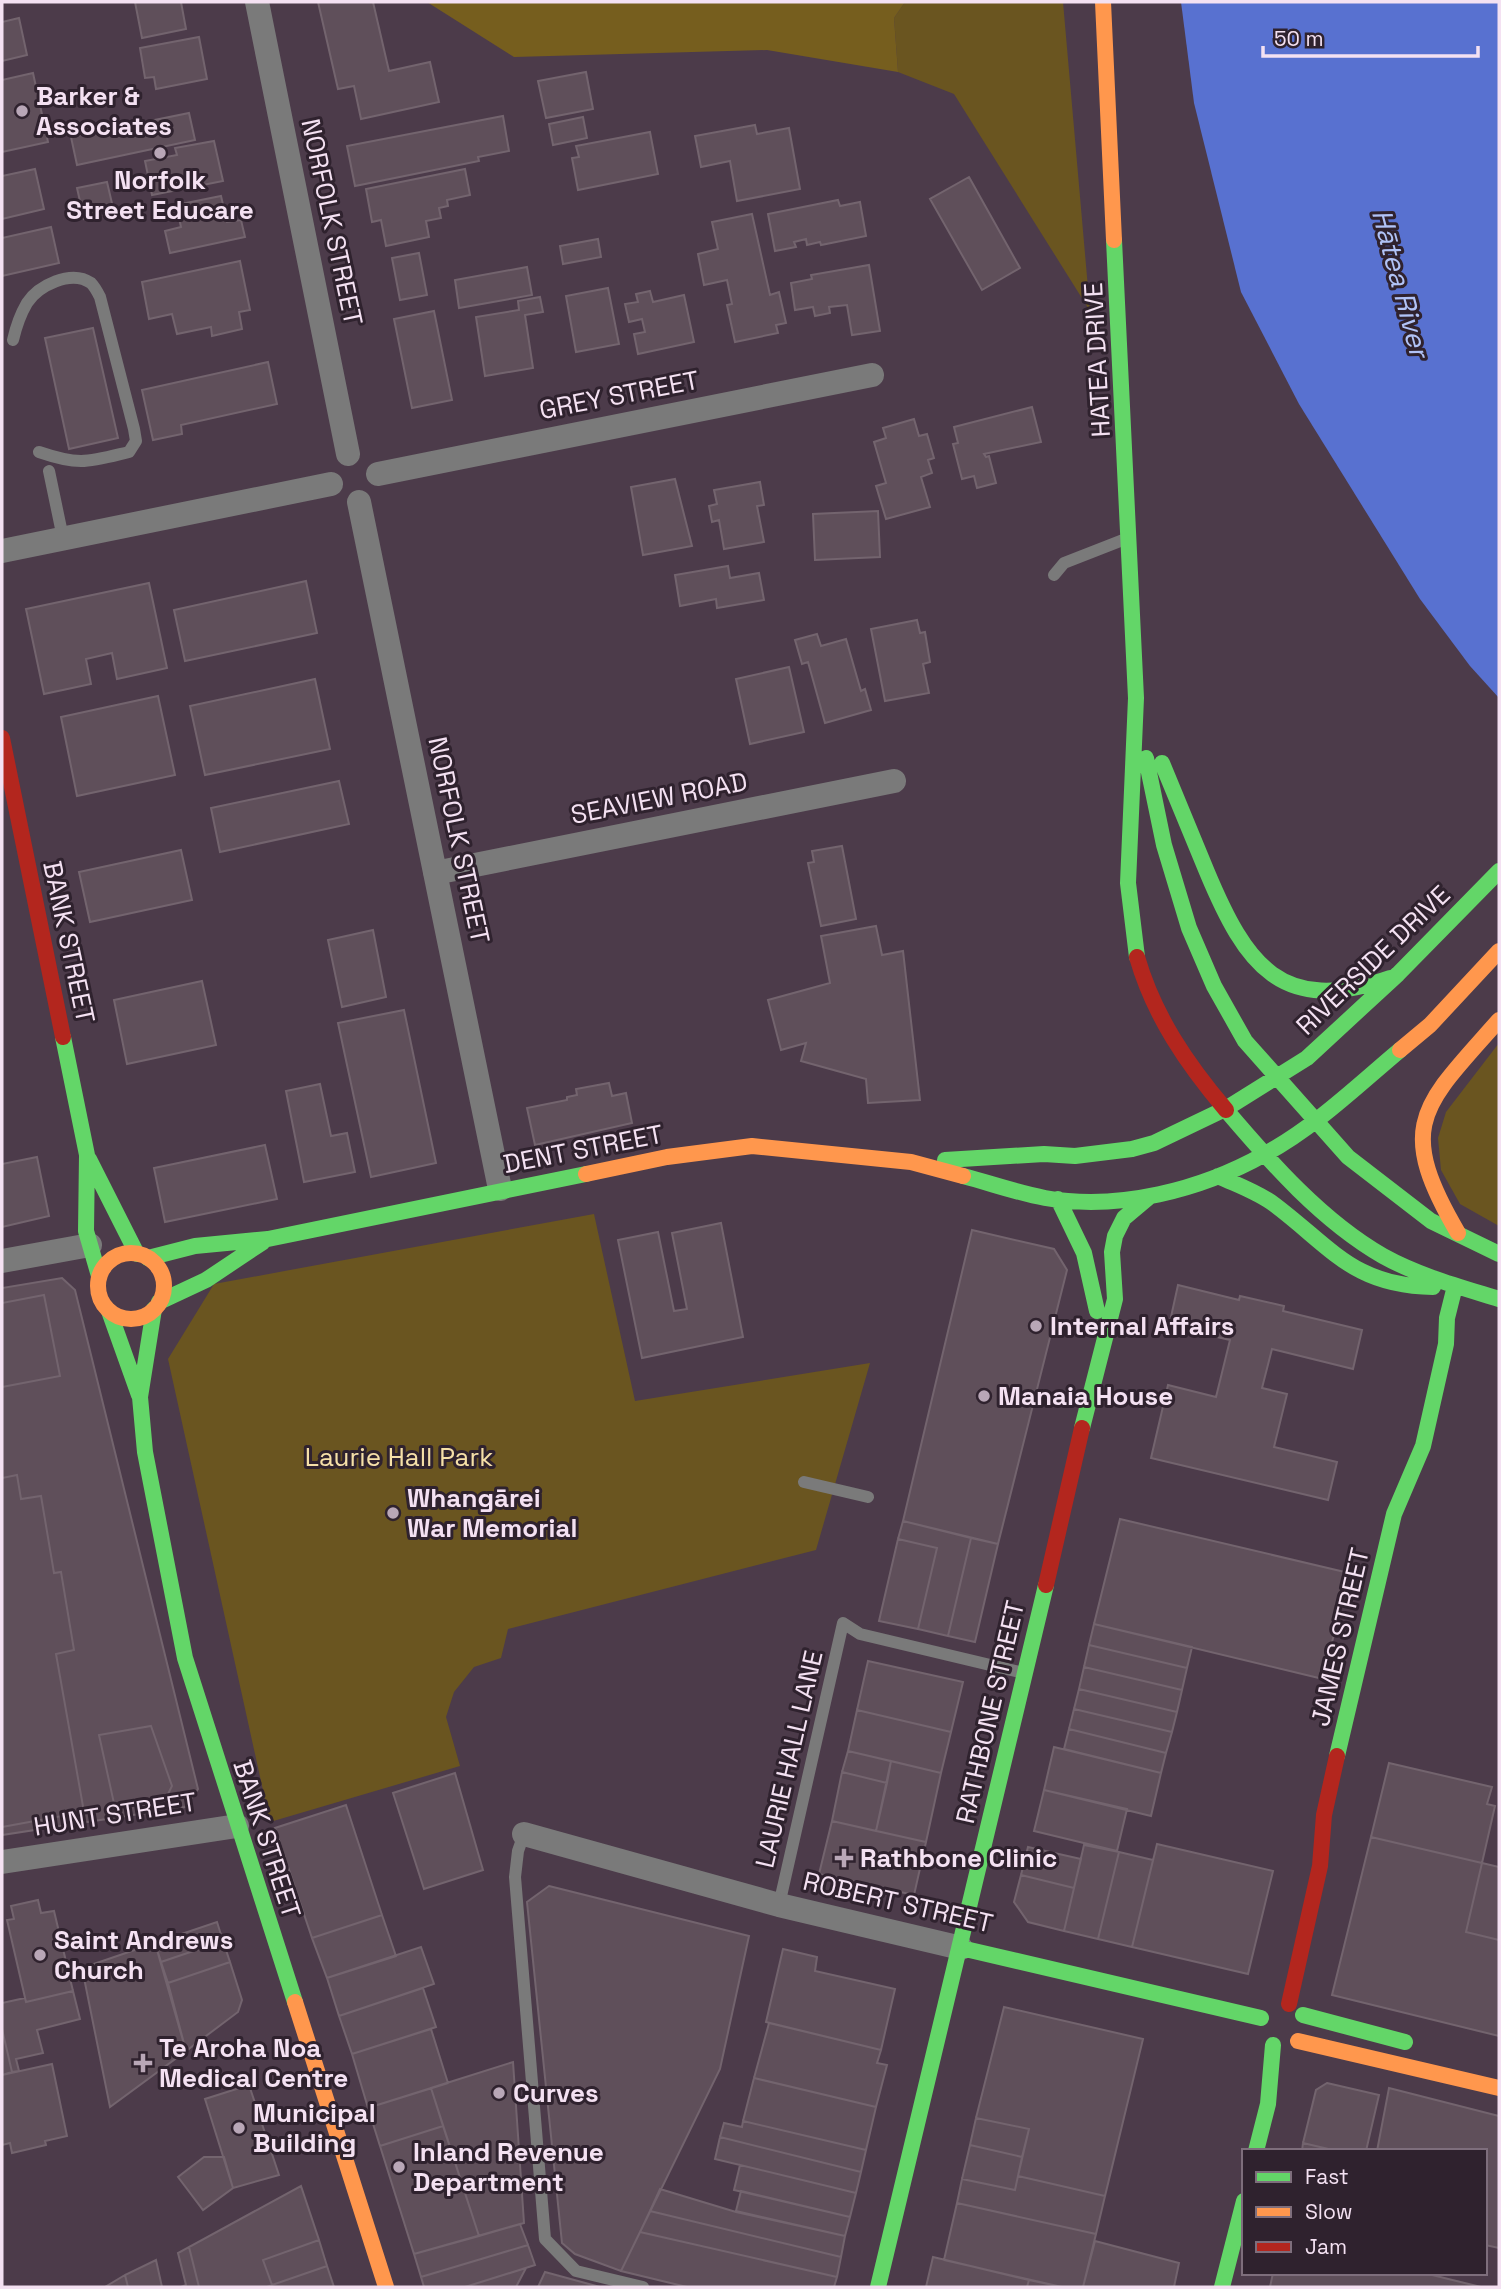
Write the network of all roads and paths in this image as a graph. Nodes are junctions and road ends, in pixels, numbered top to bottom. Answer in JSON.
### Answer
{"nodes":[{"id":1,"x":257,"y":2,"type":"edge"},
{"id":2,"x":1103,"y":2,"type":"edge"},
{"id":3,"x":13,"y":340,"type":"dead end"},
{"id":4,"x":872,"y":374,"type":"dead end"},
{"id":5,"x":39,"y":452,"type":"dead end"},
{"id":6,"x":348,"y":454,"type":"junction"},
{"id":7,"x":49,"y":471,"type":"dead end"},
{"id":8,"x":379,"y":474,"type":"junction"},
{"id":9,"x":331,"y":484,"type":"junction"},
{"id":10,"x":359,"y":502,"type":"junction"},
{"id":11,"x":1132,"y":537,"type":"junction"},
{"id":12,"x":63,"y":538,"type":"junction"},
{"id":13,"x":2,"y":551,"type":"edge"},
{"id":14,"x":1054,"y":575,"type":"dead end"},
{"id":15,"x":1137,"y":715,"type":"junction"},
{"id":16,"x":2,"y":738,"type":"edge"},
{"id":17,"x":894,"y":781,"type":"dead end"},
{"id":18,"x":1499,"y":871,"type":"edge"},
{"id":19,"x":435,"y":873,"type":"junction"},
{"id":20,"x":1499,"y":951,"type":"edge"},
{"id":21,"x":1398,"y":974,"type":"junction"},
{"id":22,"x":1499,"y":1020,"type":"edge"},
{"id":23,"x":1277,"y":1079,"type":"junction"},
{"id":24,"x":1227,"y":1108,"type":"junction"},
{"id":25,"x":1314,"y":1122,"type":"junction"},
{"id":26,"x":1266,"y":1154,"type":"junction"},
{"id":27,"x":87,"y":1156,"type":"junction"},
{"id":28,"x":911,"y":1162,"type":"junction"},
{"id":29,"x":1218,"y":1175,"type":"junction"},
{"id":30,"x":500,"y":1189,"type":"junction"},
{"id":31,"x":1149,"y":1197,"type":"junction"},
{"id":32,"x":1058,"y":1199,"type":"junction"},
{"id":33,"x":1459,"y":1235,"type":"junction"},
{"id":34,"x":268,"y":1239,"type":"junction"},
{"id":35,"x":90,"y":1245,"type":"junction"},
{"id":36,"x":1499,"y":1254,"type":"edge"},
{"id":37,"x":142,"y":1256,"type":"junction"},
{"id":38,"x":2,"y":1261,"type":"edge"},
{"id":39,"x":99,"y":1276,"type":"junction"},
{"id":40,"x":1455,"y":1286,"type":"junction"},
{"id":41,"x":1499,"y":1299,"type":"edge"},
{"id":42,"x":157,"y":1306,"type":"junction"},
{"id":43,"x":109,"y":1311,"type":"junction"},
{"id":44,"x":1100,"y":1352,"type":"junction"},
{"id":45,"x":140,"y":1397,"type":"junction"},
{"id":46,"x":804,"y":1482,"type":"dead end"},
{"id":47,"x":868,"y":1497,"type":"dead end"},
{"id":48,"x":1024,"y":1673,"type":"junction"},
{"id":49,"x":237,"y":1826,"type":"junction"},
{"id":50,"x":524,"y":1834,"type":"joint"},
{"id":51,"x":2,"y":1862,"type":"edge"},
{"id":52,"x":779,"y":1905,"type":"junction"},
{"id":53,"x":961,"y":1948,"type":"junction"},
{"id":54,"x":1289,"y":2004,"type":"junction"},
{"id":55,"x":1303,"y":2015,"type":"junction"},
{"id":56,"x":1261,"y":2018,"type":"junction"},
{"id":57,"x":1298,"y":2041,"type":"junction"},
{"id":58,"x":1273,"y":2045,"type":"junction"},
{"id":59,"x":1421,"y":2046,"type":"dead end"},
{"id":60,"x":1499,"y":2088,"type":"edge"},
{"id":61,"x":1257,"y":2149,"type":"edge"},
{"id":62,"x":1242,"y":2209,"type":"edge"},
{"id":63,"x":386,"y":2287,"type":"edge"},
{"id":64,"x":643,"y":2287,"type":"edge"},
{"id":65,"x":878,"y":2287,"type":"edge"},
{"id":66,"x":1222,"y":2287,"type":"edge"}],
"edges":[{"from":1,"to":6,"type":"street","name":"NORFOLK STREET"},
{"from":2,"to":11,"type":"main road","name":"HATEA DRIVE"},
{"from":3,"to":5,"type":"lane"},
{"from":4,"to":8,"type":"street","name":"GREY STREET"},
{"from":6,"to":8,"type":"street"},
{"from":6,"to":9,"type":"street"},
{"from":7,"to":12,"type":"lane"},
{"from":8,"to":10,"type":"street"},
{"from":9,"to":10,"type":"street"},
{"from":9,"to":12,"type":"street"},
{"from":10,"to":19,"type":"street","name":"NORFOLK STREET"},
{"from":11,"to":14,"type":"lane"},
{"from":11,"to":15,"type":"main road","name":"HATEA DRIVE"},
{"from":12,"to":13,"type":"street"},
{"from":15,"to":21,"type":"main road"},
{"from":15,"to":23,"type":"main road","name":"HATEA DRIVE"},
{"from":15,"to":24,"type":"main road","name":"HATEA DRIVE"},
{"from":16,"to":27,"type":"main road","name":"BANK STREET"},
{"from":17,"to":19,"type":"street","name":"SEAVIEW ROAD"},
{"from":18,"to":21,"type":"main road","name":"RIVERSIDE DRIVE"},
{"from":19,"to":30,"type":"street","name":"NORFOLK STREET"},
{"from":20,"to":25,"type":"main road"},
{"from":21,"to":23,"type":"main road","name":"RIVERSIDE DRIVE"},
{"from":22,"to":33,"type":"main road"},
{"from":23,"to":24,"type":"main road","name":"RIVERSIDE DRIVE"},
{"from":23,"to":25,"type":"main road","name":"HATEA DRIVE"},
{"from":24,"to":26,"type":"main road","name":"HATEA DRIVE"},
{"from":24,"to":28,"type":"main road","name":"DENT STREET"},
{"from":25,"to":26,"type":"main road","name":"DENT STREET"},
{"from":25,"to":33,"type":"main road"},
{"from":26,"to":29,"type":"main road","name":"DENT STREET"},
{"from":26,"to":40,"type":"main road"},
{"from":27,"to":35,"type":"main road","name":"BANK STREET"},
{"from":27,"to":37,"type":"main road","name":"BANK STREET"},
{"from":28,"to":30,"type":"main road","name":"DENT STREET"},
{"from":28,"to":32,"type":"main road","name":"DENT STREET"},
{"from":29,"to":31,"type":"main road","name":"DENT STREET"},
{"from":29,"to":40,"type":"main road"},
{"from":30,"to":34,"type":"main road","name":"DENT STREET"},
{"from":31,"to":32,"type":"main road","name":"DENT STREET"},
{"from":31,"to":44,"type":"main road","name":"RATHBONE STREET"},
{"from":32,"to":44,"type":"main road","name":"RATHBONE STREET"},
{"from":33,"to":36,"type":"main road"},
{"from":34,"to":37,"type":"main road","name":"DENT STREET"},
{"from":34,"to":42,"type":"main road","name":"DENT STREET"},
{"from":35,"to":38,"type":"street"},
{"from":35,"to":39,"type":"main road","name":"BANK STREET"},
{"from":37,"to":39,"type":"main road"},
{"from":37,"to":42,"type":"main road"},
{"from":39,"to":43,"type":"main road"},
{"from":40,"to":41,"type":"main road"},
{"from":40,"to":54,"type":"main road","name":"JAMES STREET"},
{"from":42,"to":43,"type":"main road"},
{"from":42,"to":45,"type":"main road","name":"BANK STREET"},
{"from":43,"to":45,"type":"main road","name":"BANK STREET"},
{"from":44,"to":48,"type":"main road","name":"RATHBONE STREET"},
{"from":45,"to":49,"type":"main road","name":"BANK STREET"},
{"from":46,"to":47,"type":"lane"},
{"from":48,"to":52,"type":"lane","name":"LAURIE HALL LANE"},
{"from":48,"to":53,"type":"main road","name":"RATHBONE STREET"},
{"from":49,"to":51,"type":"street","name":"HUNT STREET"},
{"from":49,"to":63,"type":"main road","name":"BANK STREET"},
{"from":50,"to":52,"type":"street","name":"ROBERT STREET"},
{"from":50,"to":64,"type":"lane"},
{"from":52,"to":53,"type":"street","name":"ROBERT STREET"},
{"from":53,"to":56,"type":"main road","name":"ROBERT STREET"},
{"from":53,"to":65,"type":"main road","name":"RATHBONE STREET"},
{"from":54,"to":55,"type":"main road"},
{"from":54,"to":56,"type":"main road"},
{"from":55,"to":57,"type":"main road"},
{"from":55,"to":59,"type":"main road"},
{"from":56,"to":58,"type":"main road"},
{"from":57,"to":58,"type":"main road"},
{"from":57,"to":60,"type":"main road"},
{"from":58,"to":61,"type":"main road"},
{"from":62,"to":66,"type":"main road"}]}
